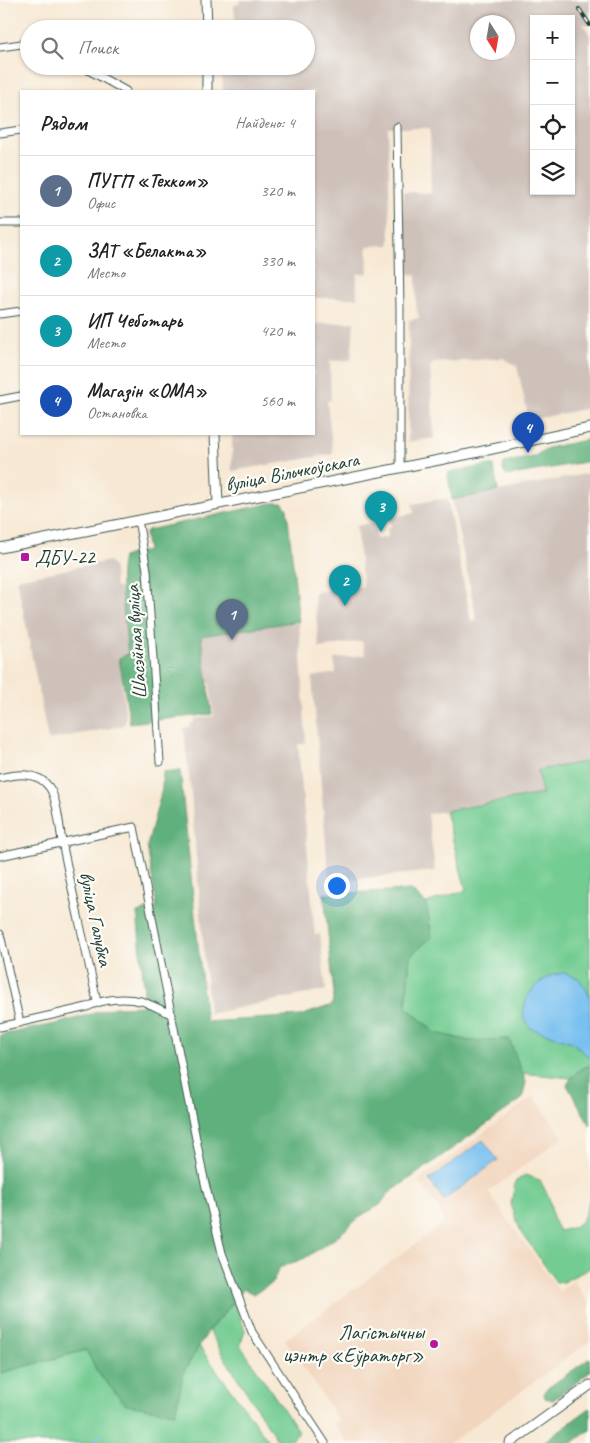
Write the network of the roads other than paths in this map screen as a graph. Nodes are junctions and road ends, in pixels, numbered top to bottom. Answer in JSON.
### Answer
{"nodes":[{"id":1,"x":206,"y":0,"type":"edge"},
{"id":2,"x":207,"y":20,"type":"edge"},
{"id":3,"x":20,"y":44,"type":"edge"},
{"id":4,"x":0,"y":47,"type":"edge"},
{"id":5,"x":97,"y":75,"type":"edge"},
{"id":6,"x":207,"y":75,"type":"edge"},
{"id":7,"x":124,"y":90,"type":"edge"},
{"id":8,"x":208,"y":90,"type":"edge"},
{"id":9,"x":397,"y":128,"type":"dead end"},
{"id":10,"x":20,"y":130,"type":"edge"},
{"id":11,"x":0,"y":133,"type":"edge"},
{"id":12,"x":0,"y":223,"type":"edge"},
{"id":13,"x":20,"y":223,"type":"edge"},
{"id":14,"x":20,"y":311,"type":"edge"},
{"id":15,"x":0,"y":314,"type":"edge"},
{"id":16,"x":20,"y":396,"type":"edge"},
{"id":17,"x":0,"y":400,"type":"edge"},
{"id":18,"x":590,"y":428,"type":"edge"},
{"id":19,"x":215,"y":435,"type":"edge"},
{"id":20,"x":400,"y":468,"type":"junction"},
{"id":21,"x":218,"y":504,"type":"junction"},
{"id":22,"x":138,"y":520,"type":"junction"},
{"id":23,"x":0,"y":548,"type":"edge"},
{"id":24,"x":160,"y":762,"type":"dead end"},
{"id":25,"x":0,"y":778,"type":"edge"},
{"id":26,"x":63,"y":843,"type":"junction"},
{"id":27,"x":0,"y":856,"type":"edge"},
{"id":28,"x":0,"y":934,"type":"edge"},
{"id":29,"x":1,"y":943,"type":"edge"},
{"id":30,"x":97,"y":1002,"type":"junction"},
{"id":31,"x":171,"y":1014,"type":"junction"},
{"id":32,"x":20,"y":1023,"type":"junction"},
{"id":33,"x":0,"y":1027,"type":"edge"},
{"id":34,"x":590,"y":1385,"type":"edge"},
{"id":35,"x":325,"y":1443,"type":"edge"},
{"id":36,"x":510,"y":1443,"type":"edge"}],
"edges":[{"from":1,"to":2,"type":"main road"},
{"from":3,"to":4,"type":"street"},
{"from":5,"to":7,"type":"street"},
{"from":6,"to":8,"type":"main road"},
{"from":9,"to":20,"type":"street"},
{"from":10,"to":11,"type":"street"},
{"from":12,"to":13,"type":"street"},
{"from":14,"to":15,"type":"street"},
{"from":16,"to":17,"type":"street"},
{"from":18,"to":20,"type":"main road","name":"вуліца Вільчкоўскага"},
{"from":19,"to":21,"type":"main road"},
{"from":20,"to":21,"type":"main road","name":"вуліца Вільчкоўскага"},
{"from":21,"to":22,"type":"main road","name":"вуліца Вільчкоўскага"},
{"from":22,"to":23,"type":"main road","name":"вуліца Вільчкоўскага"},
{"from":22,"to":24,"type":"street","name":"Шасэйная вуліца"},
{"from":25,"to":26,"type":"street","name":"вуліца Галубка"},
{"from":26,"to":27,"type":"street"},
{"from":26,"to":30,"type":"street","name":"вуліца Галубка"},
{"from":26,"to":31,"type":"street"},
{"from":28,"to":29,"type":"street"},
{"from":29,"to":32,"type":"street"},
{"from":30,"to":31,"type":"street"},
{"from":30,"to":32,"type":"street"},
{"from":31,"to":35,"type":"street"},
{"from":32,"to":33,"type":"street"},
{"from":34,"to":36,"type":"main road"}]}
